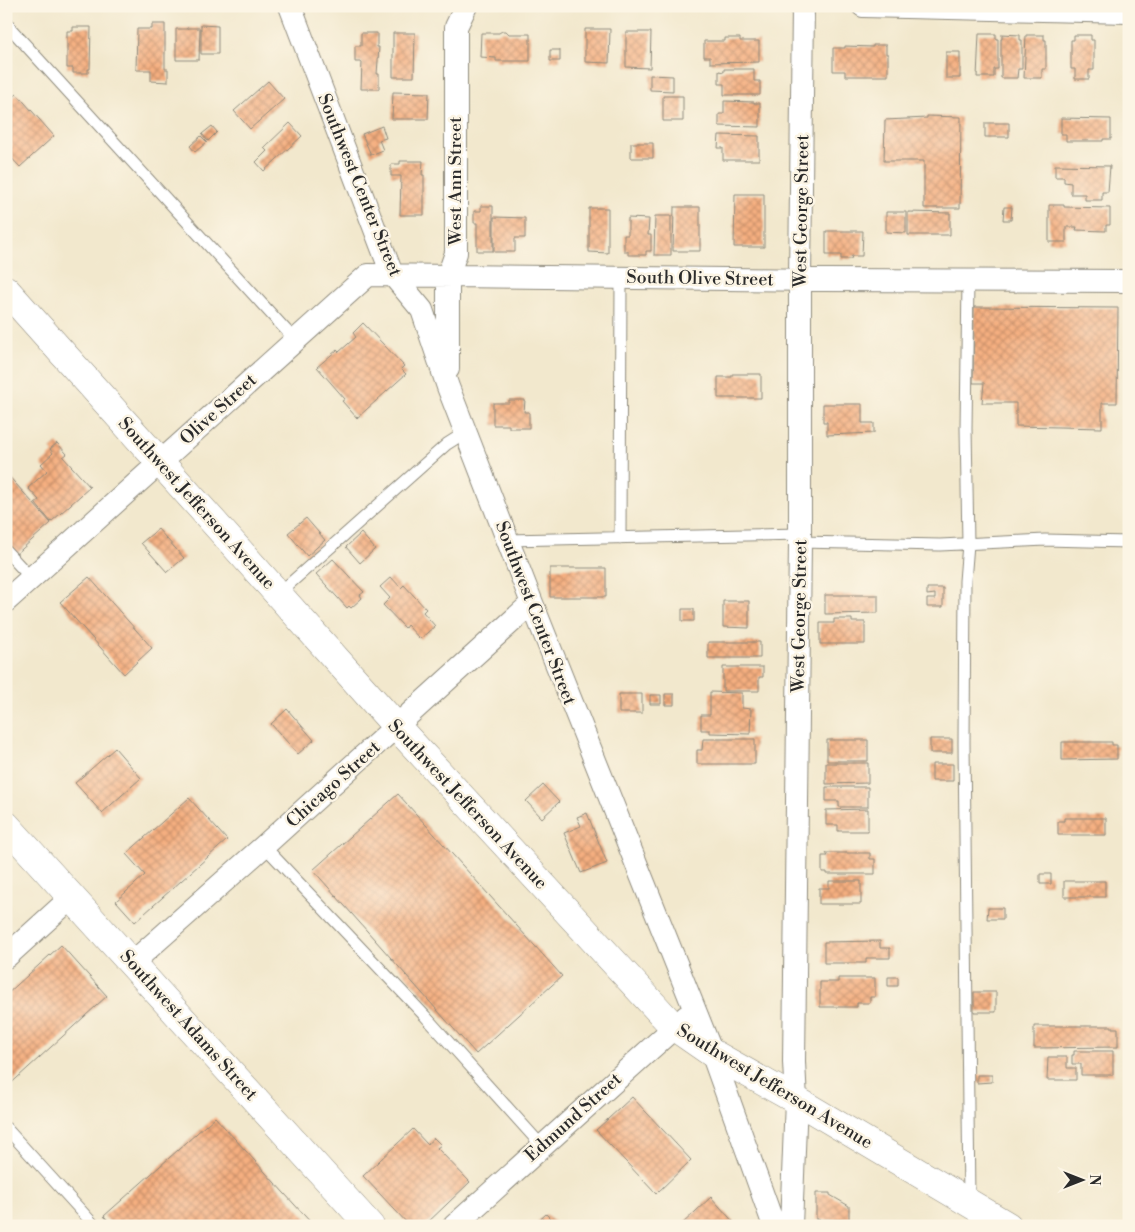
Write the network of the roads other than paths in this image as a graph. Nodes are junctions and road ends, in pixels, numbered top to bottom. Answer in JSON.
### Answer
{"nodes":[{"id":1,"x":290,"y":6,"type":"edge"},
{"id":2,"x":466,"y":6,"type":"edge"},
{"id":3,"x":803,"y":6,"type":"edge"},
{"id":4,"x":863,"y":6,"type":"edge"},
{"id":5,"x":1129,"y":12,"type":"edge"},
{"id":6,"x":6,"y":21,"type":"edge"},
{"id":7,"x":392,"y":274,"type":"junction"},
{"id":8,"x":448,"y":276,"type":"junction"},
{"id":9,"x":621,"y":278,"type":"junction"},
{"id":10,"x":800,"y":280,"type":"junction"},
{"id":11,"x":968,"y":280,"type":"junction"},
{"id":12,"x":1129,"y":281,"type":"edge"},
{"id":13,"x":6,"y":290,"type":"edge"},
{"id":14,"x":295,"y":340,"type":"junction"},
{"id":15,"x":448,"y":387,"type":"junction"},
{"id":16,"x":466,"y":432,"type":"junction"},
{"id":17,"x":160,"y":461,"type":"junction"},
{"id":18,"x":620,"y":538,"type":"junction"},
{"id":19,"x":800,"y":538,"type":"junction"},
{"id":20,"x":507,"y":540,"type":"junction"},
{"id":21,"x":1129,"y":542,"type":"edge"},
{"id":22,"x":968,"y":544,"type":"junction"},
{"id":23,"x":6,"y":551,"type":"edge"},
{"id":24,"x":32,"y":578,"type":"junction"},
{"id":25,"x":278,"y":594,"type":"junction"},
{"id":26,"x":6,"y":601,"type":"edge"},
{"id":27,"x":532,"y":603,"type":"junction"},
{"id":28,"x":396,"y":726,"type":"junction"},
{"id":29,"x":6,"y":825,"type":"edge"},
{"id":30,"x":264,"y":846,"type":"junction"},
{"id":31,"x":72,"y":897,"type":"junction"},
{"id":32,"x":6,"y":957,"type":"edge"},
{"id":33,"x":132,"y":963,"type":"junction"},
{"id":34,"x":684,"y":1018,"type":"junction"},
{"id":35,"x":712,"y":1053,"type":"junction"},
{"id":36,"x":796,"y":1100,"type":"junction"},
{"id":37,"x":6,"y":1128,"type":"edge"},
{"id":38,"x":542,"y":1146,"type":"junction"},
{"id":39,"x":969,"y":1202,"type":"junction"},
{"id":40,"x":95,"y":1226,"type":"edge"},
{"id":41,"x":370,"y":1226,"type":"edge"},
{"id":42,"x":454,"y":1226,"type":"edge"},
{"id":43,"x":774,"y":1226,"type":"edge"},
{"id":44,"x":791,"y":1226,"type":"edge"},
{"id":45,"x":1008,"y":1226,"type":"edge"}],
"edges":[{"from":1,"to":7,"type":"street","name":"Southwest Center Street"},
{"from":2,"to":8,"type":"street","name":"West Ann Street"},
{"from":3,"to":10,"type":"street","name":"West George Street"},
{"from":4,"to":5,"type":"street"},
{"from":6,"to":14,"type":"lane"},
{"from":7,"to":8,"type":"street","name":"South Olive Street"},
{"from":7,"to":14,"type":"street","name":"Olive Street"},
{"from":7,"to":15,"type":"street","name":"Southwest Center Street"},
{"from":8,"to":9,"type":"street","name":"South Olive Street"},
{"from":8,"to":15,"type":"street","name":"West Ann Street"},
{"from":9,"to":10,"type":"street","name":"South Olive Street"},
{"from":9,"to":18,"type":"lane"},
{"from":10,"to":11,"type":"street","name":"South Olive Street"},
{"from":10,"to":19,"type":"street","name":"West George Street"},
{"from":11,"to":12,"type":"street","name":"South Olive Street"},
{"from":11,"to":22,"type":"lane"},
{"from":13,"to":17,"type":"main road","name":"Southwest Jefferson Avenue"},
{"from":14,"to":17,"type":"street","name":"Olive Street"},
{"from":15,"to":16,"type":"street","name":"Southwest Center Street"},
{"from":16,"to":20,"type":"street","name":"Southwest Center Street"},
{"from":16,"to":25,"type":"lane"},
{"from":17,"to":24,"type":"street","name":"Olive Street"},
{"from":17,"to":25,"type":"main road","name":"Southwest Jefferson Avenue"},
{"from":18,"to":19,"type":"lane"},
{"from":18,"to":20,"type":"lane"},
{"from":19,"to":22,"type":"lane"},
{"from":19,"to":36,"type":"street","name":"West George Street"},
{"from":20,"to":27,"type":"street","name":"Southwest Center Street"},
{"from":21,"to":22,"type":"lane"},
{"from":22,"to":39,"type":"lane"},
{"from":23,"to":24,"type":"lane"},
{"from":24,"to":26,"type":"street","name":"Olive Street"},
{"from":25,"to":28,"type":"main road","name":"Southwest Jefferson Avenue"},
{"from":27,"to":28,"type":"street","name":"Chicago Street"},
{"from":27,"to":34,"type":"street","name":"Southwest Center Street"},
{"from":28,"to":30,"type":"street","name":"Chicago Street"},
{"from":28,"to":34,"type":"main road","name":"Southwest Jefferson Avenue"},
{"from":29,"to":31,"type":"main road","name":"Southwest Adams Street"},
{"from":30,"to":33,"type":"street","name":"Chicago Street"},
{"from":30,"to":38,"type":"lane"},
{"from":31,"to":32,"type":"street"},
{"from":31,"to":33,"type":"main road","name":"Southwest Adams Street"},
{"from":33,"to":41,"type":"main road","name":"Southwest Adams Street"},
{"from":34,"to":35,"type":"main road","name":"Southwest Jefferson Avenue"},
{"from":34,"to":38,"type":"street","name":"Edmund Street"},
{"from":35,"to":36,"type":"main road","name":"Southwest Jefferson Avenue"},
{"from":35,"to":43,"type":"street"},
{"from":36,"to":39,"type":"main road","name":"Southwest Jefferson Avenue"},
{"from":36,"to":44,"type":"street","name":"West George Street"},
{"from":37,"to":40,"type":"lane"},
{"from":38,"to":42,"type":"street","name":"Edmund Street"},
{"from":39,"to":45,"type":"main road","name":"Southwest Jefferson Avenue"}]}
